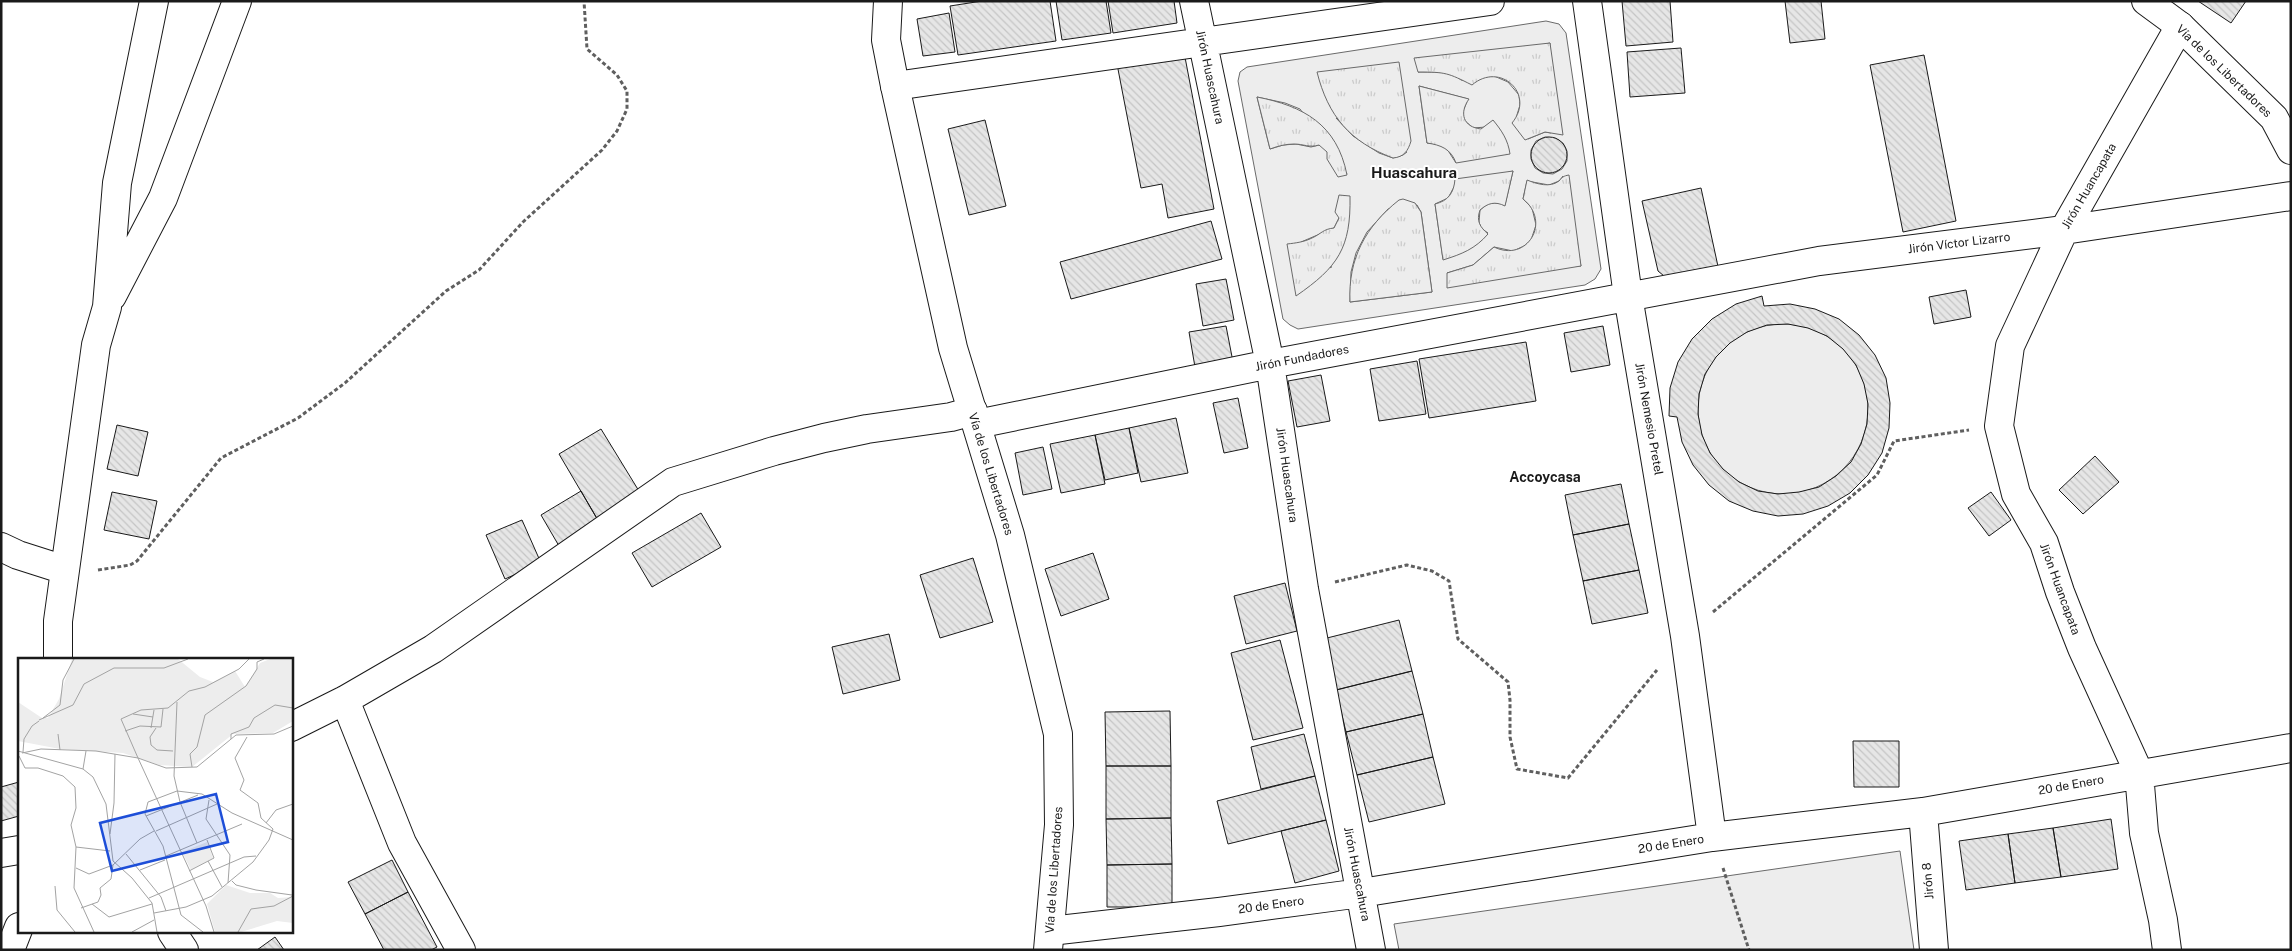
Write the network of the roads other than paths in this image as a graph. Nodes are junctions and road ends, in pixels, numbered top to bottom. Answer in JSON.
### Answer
{"nodes":[{"id":1,"x":154,"y":1,"type":"edge"},
{"id":2,"x":237,"y":1,"type":"edge"},
{"id":3,"x":888,"y":1,"type":"edge"},
{"id":4,"x":1194,"y":1,"type":"edge"},
{"id":5,"x":1490,"y":1,"type":"edge"},
{"id":6,"x":1587,"y":1,"type":"edge"},
{"id":7,"x":2146,"y":1,"type":"edge"},
{"id":8,"x":2180,"y":26,"type":"junction"},
{"id":9,"x":1203,"y":41,"type":"junction"},
{"id":10,"x":894,"y":86,"type":"junction"},
{"id":11,"x":2291,"y":150,"type":"edge"},
{"id":12,"x":2291,"y":196,"type":"edge"},
{"id":13,"x":2064,"y":230,"type":"junction"},
{"id":14,"x":1628,"y":296,"type":"junction"},
{"id":15,"x":107,"y":307,"type":"junction"},
{"id":16,"x":1270,"y":364,"type":"junction"},
{"id":17,"x":975,"y":418,"type":"junction"},
{"id":18,"x":1,"y":547,"type":"edge"},
{"id":19,"x":65,"y":570,"type":"junction"},
{"id":20,"x":58,"y":658,"type":"edge"},
{"id":21,"x":345,"y":700,"type":"junction"},
{"id":22,"x":292,"y":726,"type":"edge"},
{"id":23,"x":2291,"y":748,"type":"edge"},
{"id":24,"x":2139,"y":773,"type":"junction"},
{"id":25,"x":1923,"y":812,"type":"junction"},
{"id":26,"x":1712,"y":837,"type":"junction"},
{"id":27,"x":18,"y":850,"type":"edge"},
{"id":28,"x":1,"y":853,"type":"edge"},
{"id":29,"x":1361,"y":893,"type":"junction"},
{"id":30,"x":18,"y":930,"type":"edge"},
{"id":31,"x":173,"y":934,"type":"edge"},
{"id":32,"x":1049,"y":940,"type":"edge"},
{"id":33,"x":10,"y":950,"type":"edge"},
{"id":34,"x":184,"y":950,"type":"edge"},
{"id":35,"x":461,"y":950,"type":"edge"},
{"id":36,"x":1372,"y":950,"type":"edge"},
{"id":37,"x":1934,"y":950,"type":"edge"},
{"id":38,"x":2166,"y":950,"type":"edge"}],
"edges":[{"from":1,"to":15,"type":"main road"},
{"from":2,"to":15,"type":"main road"},
{"from":3,"to":10,"type":"main road","name":"Vía de los Libertadores"},
{"from":4,"to":9,"type":"main road","name":"Jirón Huascahura"},
{"from":5,"to":9,"type":"main road"},
{"from":6,"to":14,"type":"main road","name":"Jirón Nemesio Pretel"},
{"from":7,"to":8,"type":"main road","name":"Vía de los Libertadores"},
{"from":8,"to":11,"type":"main road","name":"Vía de los Libertadores"},
{"from":8,"to":13,"type":"main road","name":"Jirón Huancapata"},
{"from":9,"to":10,"type":"main road"},
{"from":9,"to":16,"type":"main road","name":"Jirón Huascahura"},
{"from":10,"to":17,"type":"main road","name":"Vía de los Libertadores"},
{"from":12,"to":13,"type":"main road","name":"Jirón Víctor Lizarro"},
{"from":13,"to":14,"type":"main road","name":"Jirón Víctor Lizarro"},
{"from":13,"to":24,"type":"main road","name":"Jirón Huancapata"},
{"from":14,"to":16,"type":"main road","name":"Jirón Fundadores"},
{"from":14,"to":26,"type":"main road","name":"Jirón Nemesio Pretel"},
{"from":15,"to":19,"type":"main road"},
{"from":16,"to":17,"type":"main road","name":"Jirón Fundadores"},
{"from":16,"to":29,"type":"main road","name":"Jirón Huascahura"},
{"from":17,"to":21,"type":"main road","name":"Jirón Fundadores"},
{"from":17,"to":32,"type":"main road","name":"Vía de los Libertadores"},
{"from":18,"to":19,"type":"main road"},
{"from":19,"to":20,"type":"main road"},
{"from":21,"to":22,"type":"main road","name":"Jirón Fundadores"},
{"from":21,"to":35,"type":"main road"},
{"from":23,"to":24,"type":"main road","name":"20 de Enero"},
{"from":24,"to":25,"type":"main road","name":"20 de Enero"},
{"from":24,"to":38,"type":"main road","name":"Jirón Huancapata"},
{"from":25,"to":26,"type":"main road","name":"20 de Enero"},
{"from":25,"to":37,"type":"main road","name":"Jirón 8"},
{"from":26,"to":29,"type":"main road","name":"20 de Enero"},
{"from":27,"to":28,"type":"main road"},
{"from":29,"to":32,"type":"main road","name":"20 de Enero"},
{"from":29,"to":36,"type":"main road","name":"Jirón Huascahura"},
{"from":30,"to":33,"type":"main road"},
{"from":31,"to":34,"type":"main road"}]}
